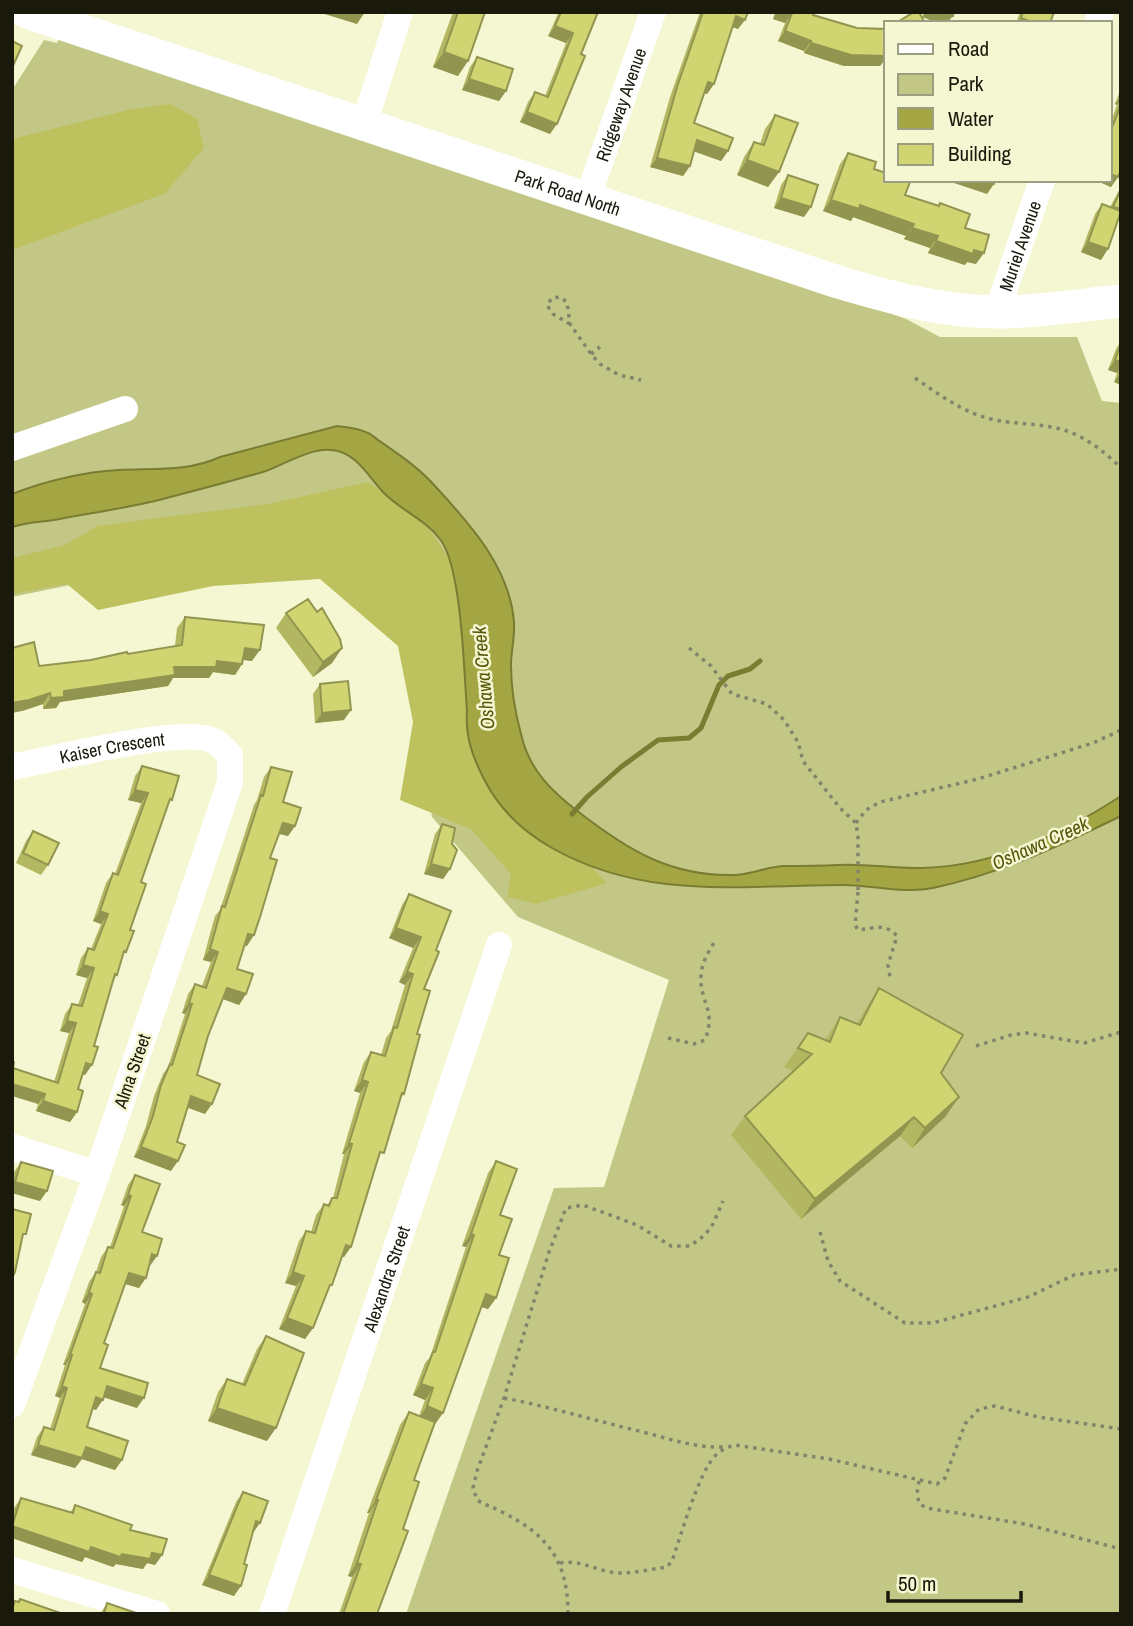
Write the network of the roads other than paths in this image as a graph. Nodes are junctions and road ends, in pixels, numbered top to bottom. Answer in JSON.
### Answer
{"nodes":[{"id":1,"x":27,"y":12,"type":"edge"},
{"id":2,"x":400,"y":12,"type":"edge"},
{"id":3,"x":653,"y":12,"type":"edge"},
{"id":4,"x":364,"y":124,"type":"junction"},
{"id":5,"x":1041,"y":182,"type":"edge"},
{"id":6,"x":588,"y":197,"type":"junction"},
{"id":7,"x":1121,"y":301,"type":"edge"},
{"id":8,"x":997,"y":312,"type":"junction"},
{"id":9,"x":125,"y":409,"type":"dead end"},
{"id":10,"x":12,"y":448,"type":"edge"},
{"id":11,"x":213,"y":740,"type":"joint"},
{"id":12,"x":12,"y":767,"type":"edge"},
{"id":13,"x":499,"y":945,"type":"dead end"},
{"id":14,"x":12,"y":1147,"type":"edge"},
{"id":15,"x":97,"y":1174,"type":"junction"},
{"id":16,"x":12,"y":1405,"type":"edge"},
{"id":17,"x":12,"y":1570,"type":"edge"},
{"id":18,"x":157,"y":1614,"type":"edge"},
{"id":19,"x":272,"y":1614,"type":"edge"}],
"edges":[{"from":1,"to":4,"type":"main road","name":"Park Road North"},
{"from":2,"to":4,"type":"street"},
{"from":3,"to":6,"type":"street","name":"Ridgeway Avenue"},
{"from":4,"to":6,"type":"main road","name":"Park Road North"},
{"from":5,"to":8,"type":"street","name":"Muriel Avenue"},
{"from":6,"to":8,"type":"main road","name":"Park Road North"},
{"from":7,"to":8,"type":"main road","name":"Park Road North"},
{"from":9,"to":10,"type":"street"},
{"from":11,"to":12,"type":"street","name":"Kaiser Crescent"},
{"from":11,"to":15,"type":"street","name":"Alma Street"},
{"from":13,"to":19,"type":"street","name":"Alexandra Street"},
{"from":14,"to":15,"type":"street"},
{"from":15,"to":16,"type":"street","name":"Alma Street"},
{"from":17,"to":18,"type":"street"}]}
